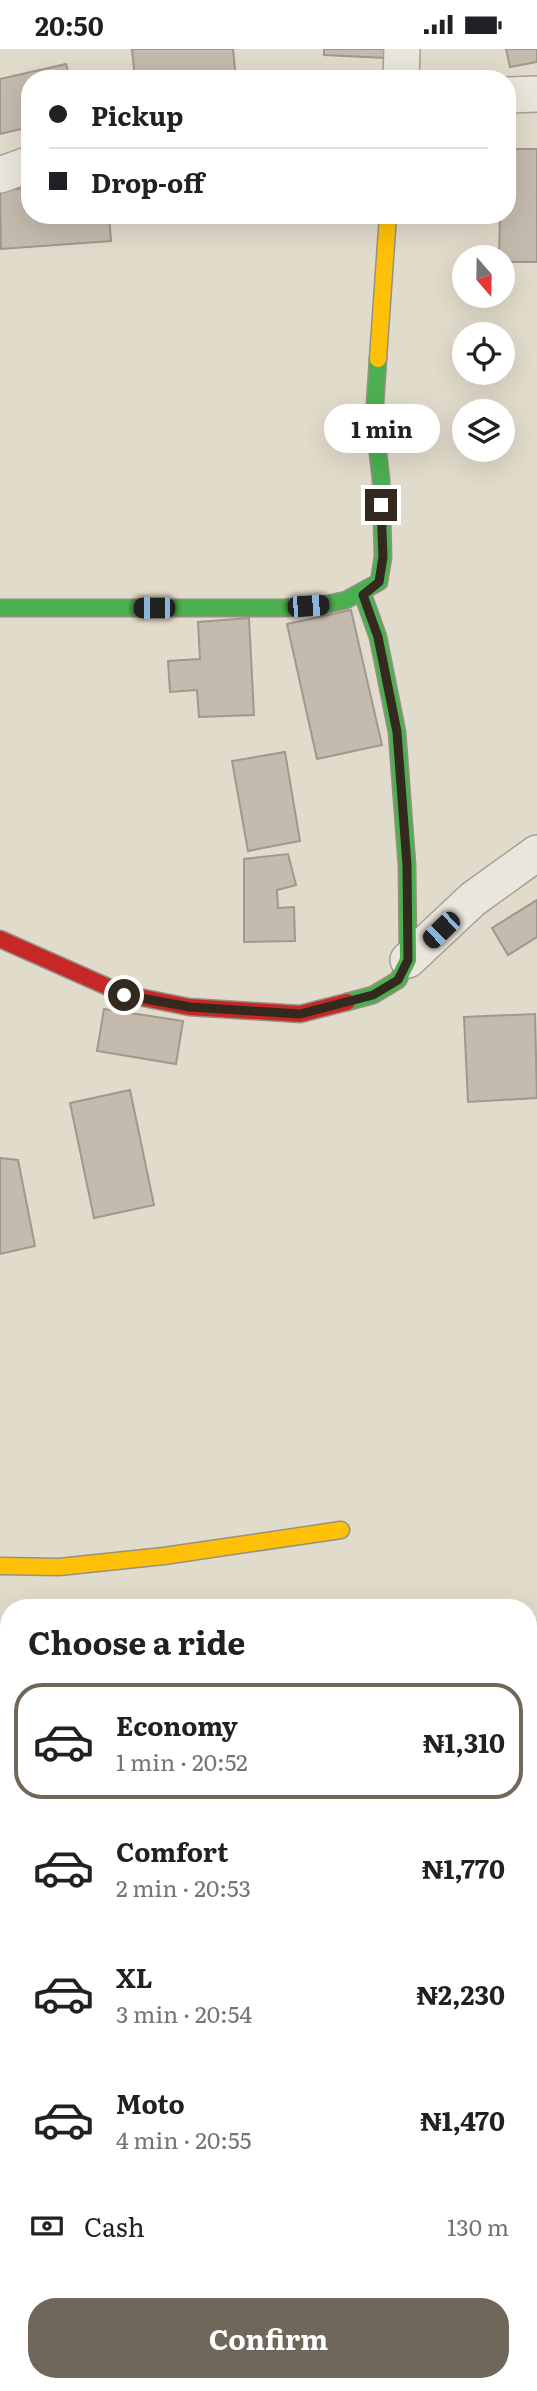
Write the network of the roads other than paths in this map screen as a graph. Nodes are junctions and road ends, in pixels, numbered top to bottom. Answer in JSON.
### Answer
{"nodes":[{"id":1,"x":402,"y":49,"type":"edge"},
{"id":2,"x":401,"y":70,"type":"edge"},
{"id":3,"x":537,"y":94,"type":"edge"},
{"id":4,"x":516,"y":95,"type":"edge"},
{"id":5,"x":21,"y":167,"type":"edge"},
{"id":6,"x":0,"y":174,"type":"edge"},
{"id":7,"x":387,"y":224,"type":"edge"},
{"id":8,"x":363,"y":595,"type":"junction"},
{"id":9,"x":0,"y":608,"type":"edge"},
{"id":10,"x":537,"y":853,"type":"edge"},
{"id":11,"x":0,"y":939,"type":"edge"},
{"id":12,"x":408,"y":960,"type":"junction"},
{"id":13,"x":341,"y":1531,"type":"dead end"},
{"id":14,"x":0,"y":1566,"type":"edge"}],
"edges":[{"from":1,"to":2,"type":"street"},
{"from":3,"to":4,"type":"street"},
{"from":5,"to":6,"type":"street"},
{"from":7,"to":8,"type":"street"},
{"from":8,"to":9,"type":"street"},
{"from":8,"to":12,"type":"street"},
{"from":10,"to":12,"type":"street"},
{"from":11,"to":12,"type":"street"},
{"from":13,"to":14,"type":"street"}]}
